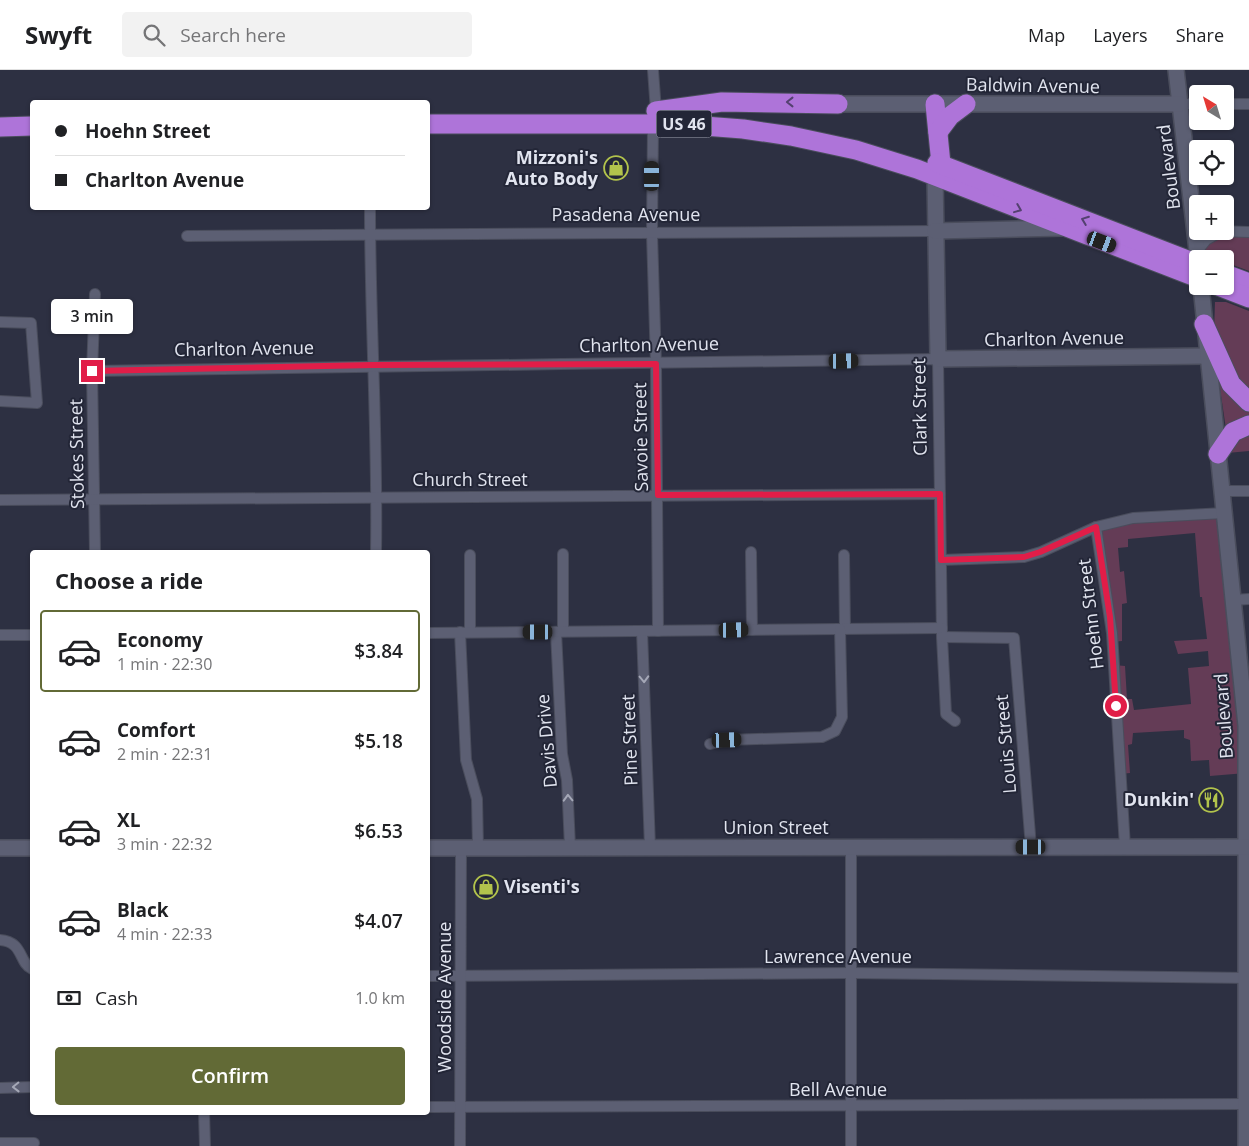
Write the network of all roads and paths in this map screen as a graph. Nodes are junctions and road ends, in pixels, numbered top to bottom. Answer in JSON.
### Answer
{"nodes":[{"id":1,"x":653,"y":70,"type":"edge"},
{"id":2,"x":1176,"y":70,"type":"edge"},
{"id":3,"x":838,"y":104,"type":"joint"},
{"id":4,"x":935,"y":104,"type":"junction"},
{"id":5,"x":966,"y":104,"type":"junction"},
{"id":6,"x":1180,"y":104,"type":"junction"},
{"id":7,"x":1189,"y":104,"type":"edge"},
{"id":8,"x":1234,"y":104,"type":"edge"},
{"id":9,"x":1249,"y":104,"type":"edge"},
{"id":10,"x":430,"y":112,"type":"edge"},
{"id":11,"x":0,"y":114,"type":"edge"},
{"id":12,"x":30,"y":114,"type":"edge"},
{"id":13,"x":654,"y":117,"type":"junction"},
{"id":14,"x":430,"y":124,"type":"edge"},
{"id":15,"x":30,"y":126,"type":"edge"},
{"id":16,"x":0,"y":127,"type":"edge"},
{"id":17,"x":938,"y":132,"type":"junction"},
{"id":18,"x":938,"y":170,"type":"junction"},
{"id":19,"x":1193,"y":195,"type":"edge"},
{"id":20,"x":370,"y":210,"type":"edge"},
{"id":21,"x":1065,"y":228,"type":"junction"},
{"id":22,"x":935,"y":231,"type":"junction"},
{"id":23,"x":1234,"y":232,"type":"edge"},
{"id":24,"x":1249,"y":232,"type":"edge"},
{"id":25,"x":370,"y":234,"type":"junction"},
{"id":26,"x":652,"y":234,"type":"junction"},
{"id":27,"x":186,"y":236,"type":"dead end"},
{"id":28,"x":1161,"y":257,"type":"junction"},
{"id":29,"x":1189,"y":258,"type":"edge"},
{"id":30,"x":1189,"y":273,"type":"edge"},
{"id":31,"x":1234,"y":283,"type":"edge"},
{"id":32,"x":1249,"y":283,"type":"edge"},
{"id":33,"x":1234,"y":289,"type":"edge"},
{"id":34,"x":95,"y":294,"type":"dead end"},
{"id":35,"x":1201,"y":295,"type":"edge"},
{"id":36,"x":1249,"y":298,"type":"edge"},
{"id":37,"x":0,"y":322,"type":"edge"},
{"id":38,"x":1204,"y":324,"type":"junction"},
{"id":39,"x":1207,"y":356,"type":"junction"},
{"id":40,"x":938,"y":359,"type":"junction"},
{"id":41,"x":656,"y":364,"type":"junction"},
{"id":42,"x":372,"y":365,"type":"junction"},
{"id":43,"x":92,"y":371,"type":"junction"},
{"id":44,"x":0,"y":401,"type":"edge"},
{"id":45,"x":1249,"y":402,"type":"edge"},
{"id":46,"x":1249,"y":425,"type":"edge"},
{"id":47,"x":1218,"y":454,"type":"junction"},
{"id":48,"x":1222,"y":491,"type":"junction"},
{"id":49,"x":1249,"y":491,"type":"edge"},
{"id":50,"x":940,"y":494,"type":"junction"},
{"id":51,"x":658,"y":495,"type":"junction"},
{"id":52,"x":377,"y":496,"type":"junction"},
{"id":53,"x":94,"y":499,"type":"junction"},
{"id":54,"x":0,"y":500,"type":"edge"},
{"id":55,"x":1224,"y":513,"type":"junction"},
{"id":56,"x":1096,"y":527,"type":"junction"},
{"id":57,"x":95,"y":550,"type":"edge"},
{"id":58,"x":376,"y":550,"type":"edge"},
{"id":59,"x":751,"y":552,"type":"dead end"},
{"id":60,"x":563,"y":554,"type":"dead end"},
{"id":61,"x":470,"y":555,"type":"dead end"},
{"id":62,"x":844,"y":555,"type":"dead end"},
{"id":63,"x":941,"y":560,"type":"junction"},
{"id":64,"x":1232,"y":600,"type":"junction"},
{"id":65,"x":1249,"y":600,"type":"edge"},
{"id":66,"x":842,"y":629,"type":"junction"},
{"id":67,"x":752,"y":630,"type":"junction"},
{"id":68,"x":642,"y":631,"type":"junction"},
{"id":69,"x":658,"y":631,"type":"junction"},
{"id":70,"x":465,"y":632,"type":"junction"},
{"id":71,"x":559,"y":632,"type":"junction"},
{"id":72,"x":430,"y":633,"type":"edge"},
{"id":73,"x":942,"y":633,"type":"junction"},
{"id":74,"x":0,"y":635,"type":"edge"},
{"id":75,"x":30,"y":635,"type":"edge"},
{"id":76,"x":1247,"y":720,"type":"edge"},
{"id":77,"x":955,"y":721,"type":"dead end"},
{"id":78,"x":710,"y":744,"type":"dead end"},
{"id":79,"x":570,"y":847,"type":"junction"},
{"id":80,"x":650,"y":847,"type":"junction"},
{"id":81,"x":851,"y":847,"type":"junction"},
{"id":82,"x":1031,"y":847,"type":"junction"},
{"id":83,"x":1125,"y":847,"type":"junction"},
{"id":84,"x":1248,"y":847,"type":"edge"},
{"id":85,"x":0,"y":848,"type":"edge"},
{"id":86,"x":30,"y":848,"type":"edge"},
{"id":87,"x":430,"y":848,"type":"edge"},
{"id":88,"x":462,"y":848,"type":"junction"},
{"id":89,"x":478,"y":848,"type":"junction"},
{"id":90,"x":0,"y":940,"type":"edge"},
{"id":91,"x":30,"y":968,"type":"edge"},
{"id":92,"x":851,"y":973,"type":"junction"},
{"id":93,"x":430,"y":976,"type":"edge"},
{"id":94,"x":461,"y":976,"type":"junction"},
{"id":95,"x":1248,"y":978,"type":"edge"},
{"id":96,"x":30,"y":1087,"type":"edge"},
{"id":97,"x":0,"y":1088,"type":"edge"},
{"id":98,"x":1247,"y":1104,"type":"edge"},
{"id":99,"x":851,"y":1106,"type":"junction"},
{"id":100,"x":430,"y":1107,"type":"edge"},
{"id":101,"x":460,"y":1107,"type":"junction"},
{"id":102,"x":204,"y":1115,"type":"edge"},
{"id":103,"x":0,"y":1143,"type":"edge"},
{"id":104,"x":34,"y":1143,"type":"dead end"},
{"id":105,"x":205,"y":1146,"type":"edge"},
{"id":106,"x":460,"y":1146,"type":"edge"},
{"id":107,"x":851,"y":1146,"type":"edge"},
{"id":108,"x":1246,"y":1146,"type":"edge"}],
"edges":[{"from":1,"to":13,"type":"street","name":"Savoie Street"},
{"from":2,"to":6,"type":"street","name":"Boulevard"},
{"from":3,"to":4,"type":"street","name":"Baldwin Avenue"},
{"from":3,"to":13,"type":"highway","one_way":true},
{"from":4,"to":5,"type":"street","name":"Baldwin Avenue"},
{"from":4,"to":17,"type":"highway"},
{"from":5,"to":6,"type":"street","name":"Baldwin Avenue"},
{"from":5,"to":17,"type":"highway"},
{"from":6,"to":7,"type":"street","name":"Baldwin Avenue"},
{"from":6,"to":19,"type":"street","name":"Boulevard"},
{"from":8,"to":9,"type":"street"},
{"from":10,"to":13,"type":"highway","number":"US 46"},
{"from":11,"to":12,"type":"highway"},
{"from":13,"to":14,"type":"highway","number":"US 46"},
{"from":13,"to":18,"type":"highway","number":"US 46"},
{"from":13,"to":26,"type":"street","name":"Savoie Street"},
{"from":15,"to":16,"type":"highway"},
{"from":17,"to":18,"type":"highway"},
{"from":18,"to":21,"type":"highway","number":"US 46","one_way":true},
{"from":18,"to":22,"type":"street","name":"Clark Street"},
{"from":28,"to":18,"type":"highway","number":"US 46","one_way":true},
{"from":20,"to":25,"type":"street"},
{"from":21,"to":22,"type":"street","name":"Pasadena Avenue"},
{"from":21,"to":28,"type":"highway","number":"US 46"},
{"from":22,"to":26,"type":"street","name":"Pasadena Avenue"},
{"from":22,"to":40,"type":"street","name":"Clark Street"},
{"from":23,"to":24,"type":"street"},
{"from":25,"to":26,"type":"street","name":"Pasadena Avenue"},
{"from":25,"to":27,"type":"street","name":"Pasadena Avenue"},
{"from":25,"to":42,"type":"street"},
{"from":26,"to":41,"type":"street","name":"Savoie Street"},
{"from":28,"to":29,"type":"highway","number":"US 46"},
{"from":28,"to":30,"type":"highway","number":"US 46"},
{"from":31,"to":32,"type":"highway"},
{"from":33,"to":36,"type":"highway"},
{"from":34,"to":43,"type":"street","name":"Stokes Street"},
{"from":35,"to":38,"type":"street","name":"Boulevard"},
{"from":37,"to":44,"type":"street"},
{"from":38,"to":39,"type":"street","name":"Boulevard"},
{"from":38,"to":45,"type":"highway"},
{"from":39,"to":40,"type":"street","name":"Charlton Avenue"},
{"from":39,"to":47,"type":"street","name":"Boulevard"},
{"from":40,"to":41,"type":"street","name":"Charlton Avenue"},
{"from":40,"to":50,"type":"street","name":"Clark Street"},
{"from":41,"to":42,"type":"street","name":"Charlton Avenue"},
{"from":41,"to":51,"type":"street","name":"Savoie Street"},
{"from":42,"to":43,"type":"street","name":"Charlton Avenue"},
{"from":42,"to":52,"type":"street"},
{"from":43,"to":53,"type":"street","name":"Stokes Street"},
{"from":46,"to":47,"type":"highway"},
{"from":47,"to":48,"type":"street","name":"Boulevard"},
{"from":48,"to":49,"type":"street"},
{"from":48,"to":55,"type":"street","name":"Boulevard"},
{"from":50,"to":51,"type":"street","name":"Church Street"},
{"from":50,"to":63,"type":"street","name":"Clark Street"},
{"from":51,"to":52,"type":"street","name":"Church Street"},
{"from":51,"to":69,"type":"street","name":"Savoie Street"},
{"from":52,"to":53,"type":"street","name":"Church Street"},
{"from":52,"to":58,"type":"street"},
{"from":53,"to":54,"type":"street","name":"Church Street"},
{"from":53,"to":57,"type":"street","name":"Stokes Street"},
{"from":55,"to":56,"type":"street"},
{"from":55,"to":64,"type":"street","name":"Boulevard"},
{"from":56,"to":63,"type":"street"},
{"from":56,"to":83,"type":"street","name":"Hoehn Street"},
{"from":59,"to":67,"type":"street"},
{"from":60,"to":71,"type":"street","name":"Davis Drive"},
{"from":61,"to":70,"type":"street"},
{"from":62,"to":66,"type":"street"},
{"from":63,"to":73,"type":"street","name":"Clark Street"},
{"from":64,"to":65,"type":"street"},
{"from":64,"to":76,"type":"street","name":"Boulevard"},
{"from":66,"to":67,"type":"street"},
{"from":66,"to":73,"type":"street"},
{"from":66,"to":78,"type":"street"},
{"from":67,"to":69,"type":"street"},
{"from":68,"to":69,"type":"street"},
{"from":68,"to":71,"type":"street"},
{"from":68,"to":80,"type":"street","name":"Pine Street","one_way":true},
{"from":70,"to":71,"type":"street"},
{"from":70,"to":72,"type":"street"},
{"from":70,"to":89,"type":"street"},
{"from":79,"to":71,"type":"street","name":"Davis Drive","one_way":true},
{"from":73,"to":77,"type":"street","name":"Clark Street"},
{"from":73,"to":82,"type":"street","name":"Louis Street"},
{"from":74,"to":75,"type":"street"},
{"from":76,"to":84,"type":"street","name":"Boulevard"},
{"from":79,"to":80,"type":"street","name":"Union Street"},
{"from":79,"to":89,"type":"street","name":"Union Street"},
{"from":80,"to":81,"type":"street","name":"Union Street"},
{"from":81,"to":82,"type":"street","name":"Union Street"},
{"from":81,"to":92,"type":"street"},
{"from":82,"to":83,"type":"street","name":"Union Street"},
{"from":83,"to":84,"type":"street","name":"Union Street"},
{"from":84,"to":95,"type":"street","name":"Boulevard"},
{"from":85,"to":86,"type":"street"},
{"from":87,"to":88,"type":"street","name":"Union Street"},
{"from":88,"to":89,"type":"street","name":"Union Street"},
{"from":88,"to":94,"type":"street","name":"Woodside Avenue"},
{"from":90,"to":91,"type":"street"},
{"from":92,"to":94,"type":"street","name":"Lawrence Avenue"},
{"from":92,"to":95,"type":"street","name":"Lawrence Avenue"},
{"from":92,"to":99,"type":"street"},
{"from":93,"to":94,"type":"street","name":"Lawrence Avenue"},
{"from":94,"to":101,"type":"street","name":"Woodside Avenue"},
{"from":95,"to":98,"type":"street","name":"Boulevard"},
{"from":96,"to":97,"type":"street","one_way":true},
{"from":98,"to":99,"type":"street","name":"Bell Avenue"},
{"from":98,"to":108,"type":"street","name":"Boulevard"},
{"from":99,"to":101,"type":"street","name":"Bell Avenue"},
{"from":99,"to":107,"type":"street"},
{"from":100,"to":101,"type":"street","name":"Bell Avenue"},
{"from":101,"to":106,"type":"street","name":"Woodside Avenue"},
{"from":102,"to":105,"type":"street"},
{"from":103,"to":104,"type":"street"}]}
